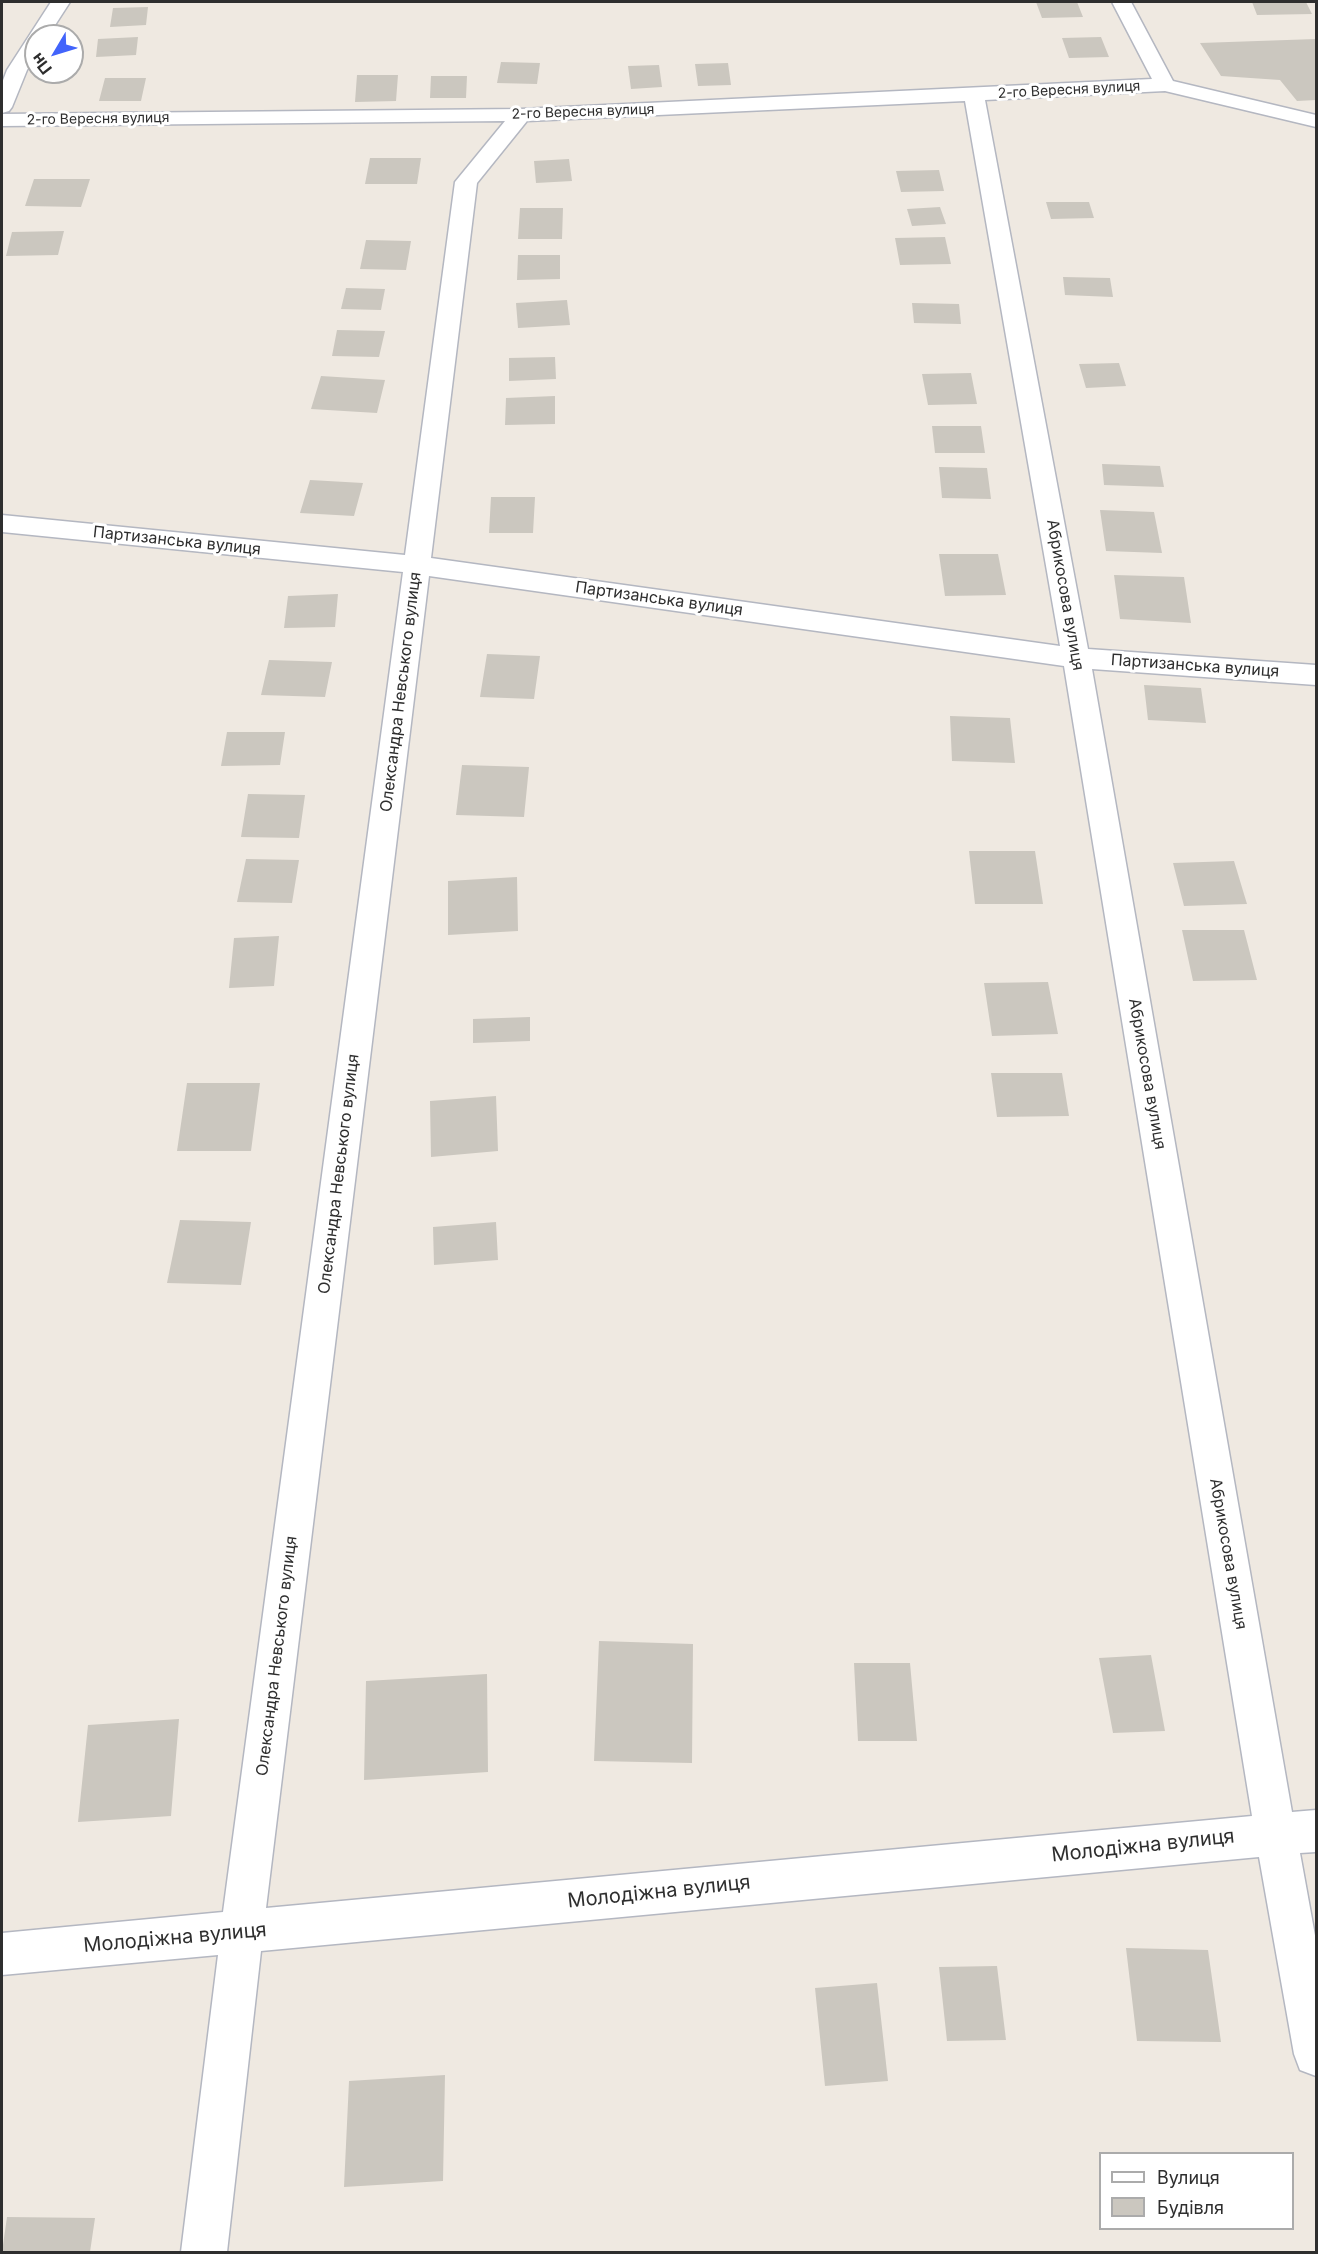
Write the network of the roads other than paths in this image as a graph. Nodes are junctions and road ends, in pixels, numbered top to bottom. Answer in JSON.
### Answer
{"nodes":[{"id":1,"x":60,"y":2,"type":"edge"},
{"id":2,"x":1122,"y":2,"type":"edge"},
{"id":3,"x":46,"y":24,"type":"edge"},
{"id":4,"x":24,"y":52,"type":"edge"},
{"id":5,"x":9,"y":69,"type":"edge"},
{"id":6,"x":1165,"y":86,"type":"junction"},
{"id":7,"x":974,"y":95,"type":"junction"},
{"id":8,"x":2,"y":107,"type":"edge"},
{"id":9,"x":1317,"y":111,"type":"edge"},
{"id":10,"x":1282,"y":113,"type":"junction"},
{"id":11,"x":521,"y":115,"type":"junction"},
{"id":12,"x":2,"y":120,"type":"edge"},
{"id":13,"x":1317,"y":121,"type":"edge"},
{"id":14,"x":2,"y":523,"type":"edge"},
{"id":15,"x":417,"y":565,"type":"junction"},
{"id":16,"x":1076,"y":658,"type":"junction"},
{"id":17,"x":1317,"y":675,"type":"edge"},
{"id":18,"x":1317,"y":1831,"type":"edge"},
{"id":19,"x":1275,"y":1833,"type":"junction"},
{"id":20,"x":242,"y":1933,"type":"junction"},
{"id":21,"x":2,"y":1954,"type":"edge"},
{"id":22,"x":1317,"y":2054,"type":"edge"},
{"id":23,"x":204,"y":2253,"type":"edge"}],
"edges":[{"from":1,"to":3,"type":"street"},
{"from":2,"to":6,"type":"street"},
{"from":4,"to":5,"type":"street"},
{"from":5,"to":8,"type":"street"},
{"from":6,"to":7,"type":"street","name":"2-го Вересня вулиця"},
{"from":6,"to":10,"type":"street","name":"2-го Вересня вулиця"},
{"from":7,"to":11,"type":"street","name":"2-го Вересня вулиця"},
{"from":7,"to":16,"type":"street","name":"Абрикосова вулиця"},
{"from":9,"to":10,"type":"street"},
{"from":10,"to":13,"type":"street","name":"2-го Вересня вулиця"},
{"from":11,"to":12,"type":"street","name":"2-го Вересня вулиця"},
{"from":11,"to":15,"type":"street","name":"Олександра Невського вулиця"},
{"from":14,"to":15,"type":"street","name":"Партизанська вулиця"},
{"from":15,"to":16,"type":"street","name":"Партизанська вулиця"},
{"from":15,"to":20,"type":"street","name":"Олександра Невського вулиця"},
{"from":16,"to":17,"type":"street","name":"Партизанська вулиця"},
{"from":16,"to":19,"type":"street","name":"Абрикосова вулиця"},
{"from":18,"to":19,"type":"street","name":"Молодіжна вулиця"},
{"from":19,"to":20,"type":"street","name":"Молодіжна вулиця"},
{"from":19,"to":22,"type":"street","name":"Абрикосова вулиця"},
{"from":20,"to":21,"type":"street","name":"Молодіжна вулиця"},
{"from":20,"to":23,"type":"street","name":"Олександра Невського вулиця"}]}
